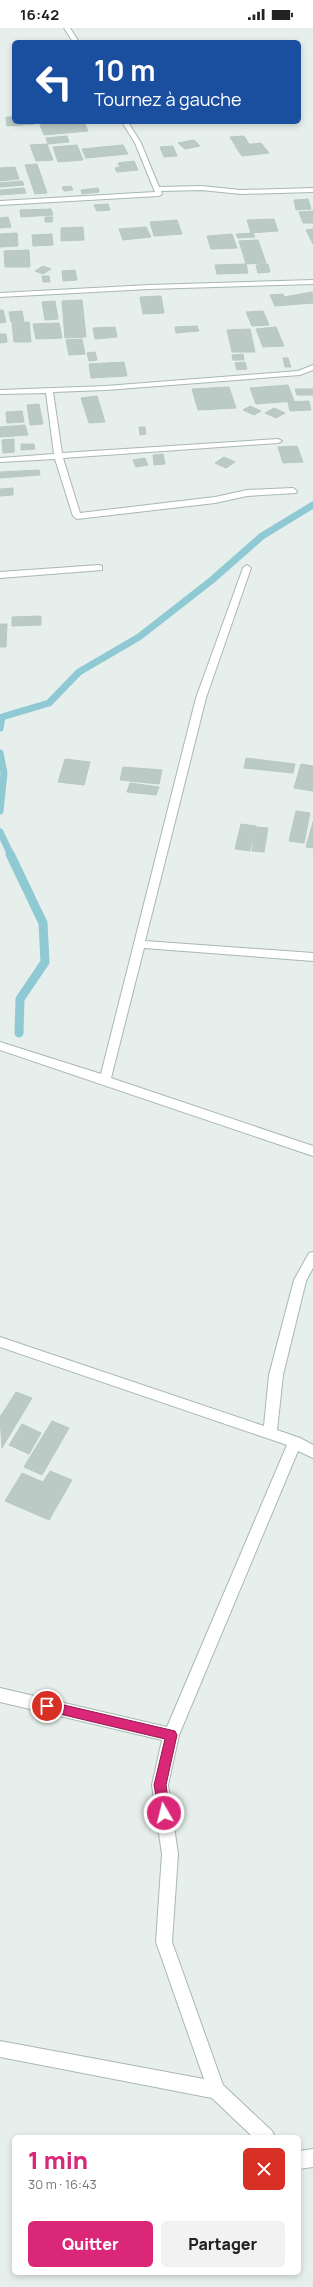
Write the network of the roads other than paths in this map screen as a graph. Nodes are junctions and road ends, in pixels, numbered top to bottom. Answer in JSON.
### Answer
{"nodes":[{"id":1,"x":67,"y":28,"type":"edge"},
{"id":2,"x":75,"y":40,"type":"edge"},
{"id":3,"x":126,"y":124,"type":"edge"},
{"id":4,"x":157,"y":189,"type":"junction"},
{"id":5,"x":313,"y":190,"type":"edge"},
{"id":6,"x":0,"y":203,"type":"edge"},
{"id":7,"x":313,"y":282,"type":"edge"},
{"id":8,"x":0,"y":295,"type":"edge"},
{"id":9,"x":313,"y":367,"type":"edge"},
{"id":10,"x":49,"y":389,"type":"junction"},
{"id":11,"x":0,"y":392,"type":"edge"},
{"id":12,"x":278,"y":441,"type":"dead end"},
{"id":13,"x":58,"y":456,"type":"junction"},
{"id":14,"x":0,"y":460,"type":"edge"},
{"id":15,"x":293,"y":490,"type":"dead end"},
{"id":16,"x":99,"y":568,"type":"dead end"},
{"id":17,"x":247,"y":568,"type":"dead end"},
{"id":18,"x":0,"y":575,"type":"edge"},
{"id":19,"x":139,"y":944,"type":"junction"},
{"id":20,"x":313,"y":957,"type":"edge"},
{"id":21,"x":0,"y":1046,"type":"edge"},
{"id":22,"x":106,"y":1080,"type":"junction"},
{"id":23,"x":313,"y":1151,"type":"edge"},
{"id":24,"x":313,"y":1257,"type":"edge"},
{"id":25,"x":0,"y":1342,"type":"edge"},
{"id":26,"x":270,"y":1434,"type":"junction"},
{"id":27,"x":295,"y":1442,"type":"junction"},
{"id":28,"x":313,"y":1452,"type":"edge"},
{"id":29,"x":0,"y":1695,"type":"edge"},
{"id":30,"x":171,"y":1735,"type":"junction"},
{"id":31,"x":0,"y":2050,"type":"edge"},
{"id":32,"x":216,"y":2090,"type":"junction"},
{"id":33,"x":264,"y":2135,"type":"edge"},
{"id":34,"x":313,"y":2158,"type":"edge"},
{"id":35,"x":301,"y":2160,"type":"edge"}],
"edges":[{"from":1,"to":2,"type":"street"},
{"from":3,"to":4,"type":"street"},
{"from":4,"to":5,"type":"street"},
{"from":4,"to":6,"type":"street"},
{"from":7,"to":8,"type":"street"},
{"from":9,"to":10,"type":"street"},
{"from":10,"to":11,"type":"street"},
{"from":10,"to":13,"type":"street"},
{"from":12,"to":13,"type":"street"},
{"from":13,"to":14,"type":"street"},
{"from":13,"to":15,"type":"street"},
{"from":16,"to":18,"type":"street"},
{"from":17,"to":19,"type":"street"},
{"from":19,"to":20,"type":"street"},
{"from":19,"to":22,"type":"street"},
{"from":21,"to":22,"type":"street"},
{"from":22,"to":23,"type":"street"},
{"from":24,"to":26,"type":"street"},
{"from":25,"to":26,"type":"street"},
{"from":26,"to":27,"type":"street"},
{"from":27,"to":28,"type":"street"},
{"from":27,"to":30,"type":"street"},
{"from":29,"to":30,"type":"street"},
{"from":30,"to":32,"type":"street"},
{"from":31,"to":32,"type":"street"},
{"from":32,"to":33,"type":"street"},
{"from":34,"to":35,"type":"street"}]}
